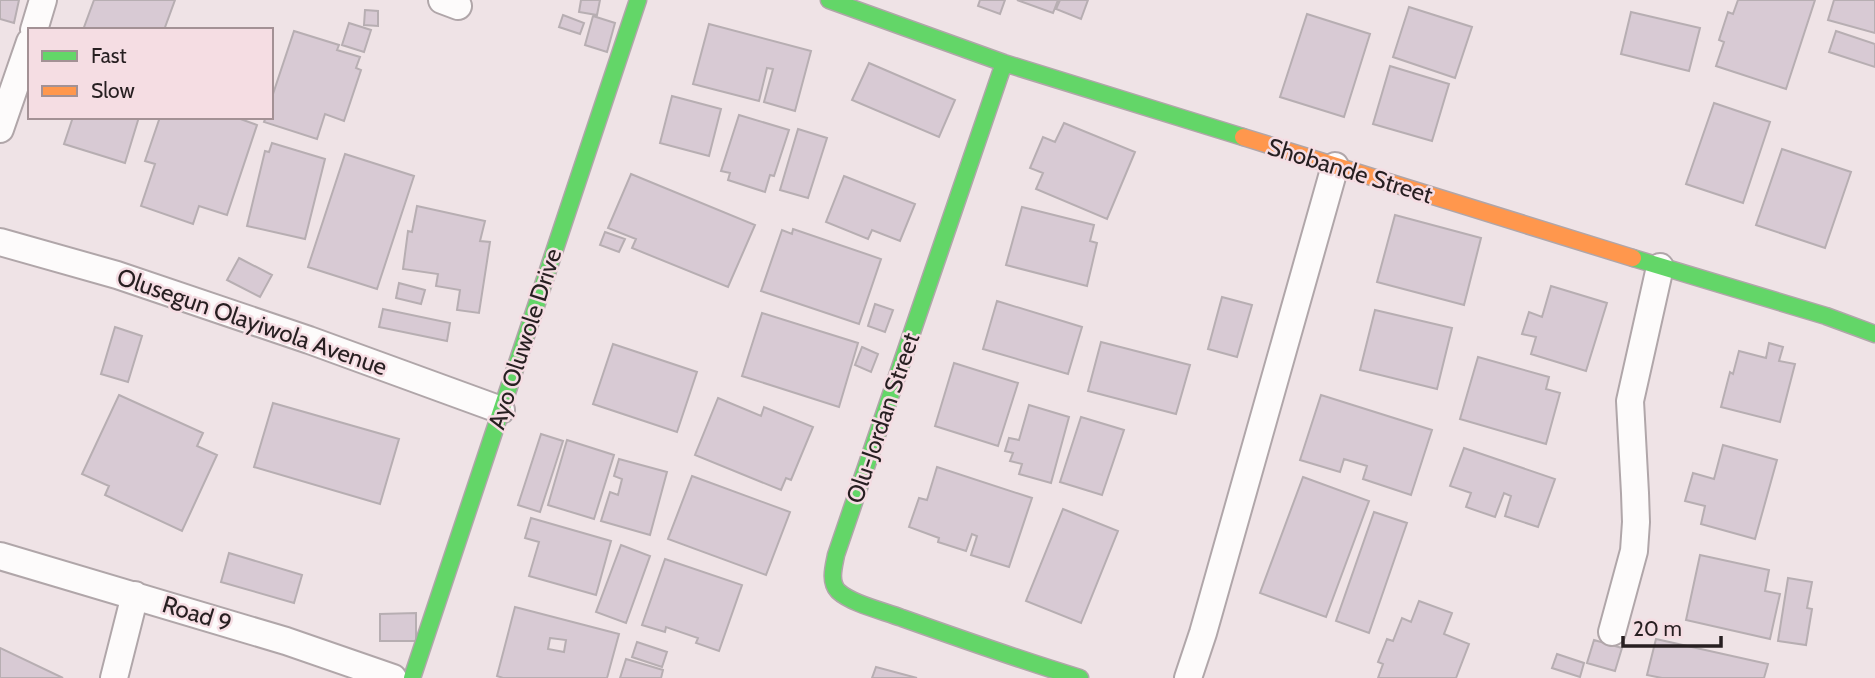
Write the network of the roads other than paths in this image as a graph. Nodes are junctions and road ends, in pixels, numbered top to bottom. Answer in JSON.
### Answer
{"nodes":[{"id":1,"x":43,"y":0,"type":"edge"},
{"id":2,"x":638,"y":0,"type":"edge"},
{"id":3,"x":829,"y":0,"type":"edge"},
{"id":4,"x":35,"y":28,"type":"edge"},
{"id":5,"x":28,"y":48,"type":"edge"},
{"id":6,"x":1004,"y":63,"type":"junction"},
{"id":7,"x":0,"y":129,"type":"edge"},
{"id":8,"x":1335,"y":166,"type":"junction"},
{"id":9,"x":0,"y":242,"type":"edge"},
{"id":10,"x":1660,"y":267,"type":"junction"},
{"id":11,"x":1875,"y":334,"type":"edge"},
{"id":12,"x":501,"y":410,"type":"junction"},
{"id":13,"x":0,"y":556,"type":"edge"},
{"id":14,"x":135,"y":595,"type":"junction"},
{"id":15,"x":1612,"y":632,"type":"dead end"},
{"id":16,"x":114,"y":678,"type":"edge"},
{"id":17,"x":393,"y":678,"type":"edge"},
{"id":18,"x":412,"y":678,"type":"edge"},
{"id":19,"x":1080,"y":678,"type":"edge"},
{"id":20,"x":1188,"y":678,"type":"edge"}],
"edges":[{"from":1,"to":4,"type":"street"},
{"from":2,"to":12,"type":"street","name":"Ayo Oluwole Drive"},
{"from":3,"to":6,"type":"street","name":"Shobande Street"},
{"from":5,"to":7,"type":"street"},
{"from":6,"to":8,"type":"street","name":"Shobande Street"},
{"from":6,"to":19,"type":"street","name":"Olu-Jordan Street"},
{"from":8,"to":10,"type":"street","name":"Shobande Street"},
{"from":8,"to":20,"type":"street"},
{"from":9,"to":12,"type":"street","name":"Olusegun Olayiwola Avenue"},
{"from":10,"to":11,"type":"street","name":"Shobande Street"},
{"from":10,"to":15,"type":"street"},
{"from":12,"to":18,"type":"street","name":"Ayo Oluwole Drive"},
{"from":13,"to":14,"type":"street","name":"Road 9"},
{"from":14,"to":16,"type":"street"},
{"from":14,"to":17,"type":"street","name":"Road 9"}]}
